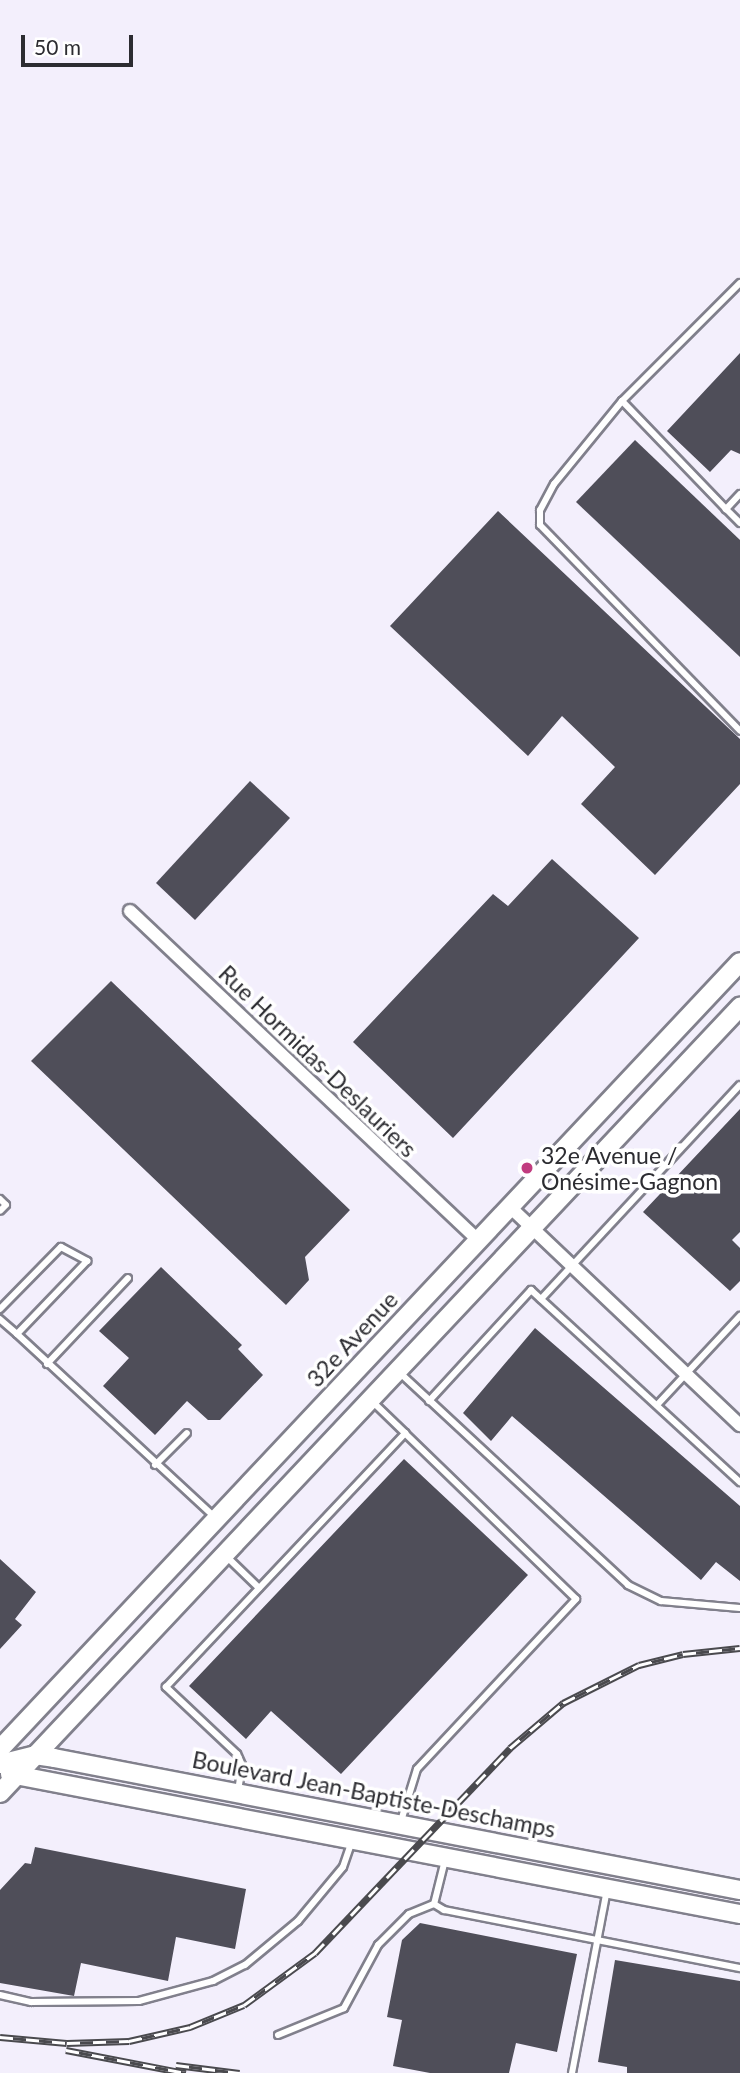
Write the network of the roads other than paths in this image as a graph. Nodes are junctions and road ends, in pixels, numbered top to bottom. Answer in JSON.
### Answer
{"nodes":[{"id":1,"x":740,"y":283,"type":"edge"},
{"id":2,"x":622,"y":401,"type":"junction"},
{"id":3,"x":740,"y":494,"type":"edge"},
{"id":4,"x":726,"y":509,"type":"junction"},
{"id":5,"x":740,"y":523,"type":"edge"},
{"id":6,"x":740,"y":731,"type":"edge"},
{"id":7,"x":130,"y":911,"type":"dead end"},
{"id":8,"x":740,"y":962,"type":"edge"},
{"id":9,"x":740,"y":1007,"type":"edge"},
{"id":10,"x":740,"y":1085,"type":"edge"},
{"id":11,"x":0,"y":1199,"type":"edge"},
{"id":12,"x":510,"y":1207,"type":"junction"},
{"id":13,"x":0,"y":1211,"type":"edge"},
{"id":14,"x":531,"y":1228,"type":"junction"},
{"id":15,"x":478,"y":1240,"type":"junction"},
{"id":16,"x":571,"y":1266,"type":"junction"},
{"id":17,"x":128,"y":1278,"type":"dead end"},
{"id":18,"x":541,"y":1299,"type":"junction"},
{"id":19,"x":0,"y":1309,"type":"edge"},
{"id":20,"x":740,"y":1316,"type":"edge"},
{"id":21,"x":0,"y":1319,"type":"edge"},
{"id":22,"x":16,"y":1334,"type":"junction"},
{"id":23,"x":47,"y":1364,"type":"junction"},
{"id":24,"x":397,"y":1371,"type":"junction"},
{"id":25,"x":685,"y":1374,"type":"junction"},
{"id":26,"x":370,"y":1399,"type":"junction"},
{"id":27,"x":429,"y":1401,"type":"junction"},
{"id":28,"x":657,"y":1405,"type":"junction"},
{"id":29,"x":740,"y":1425,"type":"edge"},
{"id":30,"x":187,"y":1433,"type":"dead end"},
{"id":31,"x":405,"y":1433,"type":"junction"},
{"id":32,"x":155,"y":1465,"type":"junction"},
{"id":33,"x":740,"y":1482,"type":"edge"},
{"id":34,"x":217,"y":1519,"type":"junction"},
{"id":35,"x":225,"y":1555,"type":"junction"},
{"id":36,"x":259,"y":1588,"type":"junction"},
{"id":37,"x":740,"y":1608,"type":"edge"},
{"id":38,"x":0,"y":1749,"type":"edge"},
{"id":39,"x":36,"y":1755,"type":"junction"},
{"id":40,"x":0,"y":1764,"type":"edge"},
{"id":41,"x":9,"y":1773,"type":"edge"},
{"id":42,"x":0,"y":1793,"type":"edge"},
{"id":43,"x":238,"y":1793,"type":"junction"},
{"id":44,"x":378,"y":1820,"type":"junction"},
{"id":45,"x":401,"y":1824,"type":"junction"},
{"id":46,"x":352,"y":1839,"type":"junction"},
{"id":47,"x":374,"y":1843,"type":"junction"},
{"id":48,"x":446,"y":1857,"type":"junction"},
{"id":49,"x":607,"y":1888,"type":"junction"},
{"id":50,"x":740,"y":1890,"type":"edge"},
{"id":51,"x":434,"y":1904,"type":"junction"},
{"id":52,"x":740,"y":1914,"type":"edge"},
{"id":53,"x":597,"y":1941,"type":"junction"},
{"id":54,"x":740,"y":1968,"type":"edge"},
{"id":55,"x":0,"y":1995,"type":"edge"},
{"id":56,"x":278,"y":2035,"type":"dead end"},
{"id":57,"x":572,"y":2073,"type":"edge"}],
"edges":[{"from":1,"to":2,"type":"lane"},
{"from":2,"to":4,"type":"lane"},
{"from":2,"to":6,"type":"lane"},
{"from":3,"to":4,"type":"lane"},
{"from":4,"to":5,"type":"lane"},
{"from":7,"to":15,"type":"street","name":"Rue Hormidas-Deslauriers"},
{"from":8,"to":12,"type":"street","name":"32e Avenue"},
{"from":9,"to":14,"type":"street"},
{"from":10,"to":16,"type":"lane"},
{"from":11,"to":13,"type":"lane"},
{"from":12,"to":14,"type":"street"},
{"from":12,"to":15,"type":"street","name":"32e Avenue"},
{"from":14,"to":16,"type":"street"},
{"from":14,"to":24,"type":"street"},
{"from":15,"to":34,"type":"street","name":"32e Avenue"},
{"from":16,"to":18,"type":"lane"},
{"from":16,"to":25,"type":"street"},
{"from":17,"to":23,"type":"lane"},
{"from":18,"to":27,"type":"lane"},
{"from":18,"to":28,"type":"lane"},
{"from":19,"to":22,"type":"lane"},
{"from":20,"to":25,"type":"lane"},
{"from":21,"to":22,"type":"lane"},
{"from":22,"to":23,"type":"lane"},
{"from":23,"to":32,"type":"lane"},
{"from":24,"to":26,"type":"street"},
{"from":24,"to":27,"type":"lane"},
{"from":25,"to":28,"type":"lane"},
{"from":25,"to":29,"type":"street"},
{"from":26,"to":31,"type":"lane"},
{"from":26,"to":35,"type":"street"},
{"from":27,"to":37,"type":"lane"},
{"from":28,"to":33,"type":"lane"},
{"from":30,"to":32,"type":"lane"},
{"from":31,"to":36,"type":"lane"},
{"from":31,"to":45,"type":"lane"},
{"from":32,"to":34,"type":"lane"},
{"from":34,"to":38,"type":"street","name":"32e Avenue"},
{"from":35,"to":36,"type":"lane"},
{"from":35,"to":39,"type":"street"},
{"from":36,"to":43,"type":"lane"},
{"from":39,"to":40,"type":"street","name":"Boulevard Jean-Baptiste-Deschamps"},
{"from":39,"to":41,"type":"street"},
{"from":39,"to":43,"type":"street","name":"Boulevard Jean-Baptiste-Deschamps"},
{"from":41,"to":42,"type":"street"},
{"from":41,"to":46,"type":"street","name":"Boulevard Jean-Baptiste-Deschamps"},
{"from":43,"to":44,"type":"street","name":"Boulevard Jean-Baptiste-Deschamps"},
{"from":44,"to":45,"type":"street","name":"Boulevard Jean-Baptiste-Deschamps"},
{"from":44,"to":47,"type":"street"},
{"from":45,"to":50,"type":"street","name":"Boulevard Jean-Baptiste-Deschamps"},
{"from":46,"to":47,"type":"street","name":"Boulevard Jean-Baptiste-Deschamps"},
{"from":46,"to":55,"type":"lane"},
{"from":47,"to":48,"type":"street","name":"Boulevard Jean-Baptiste-Deschamps"},
{"from":48,"to":49,"type":"street","name":"Boulevard Jean-Baptiste-Deschamps"},
{"from":48,"to":51,"type":"lane"},
{"from":49,"to":52,"type":"street","name":"Boulevard Jean-Baptiste-Deschamps"},
{"from":49,"to":53,"type":"lane"},
{"from":51,"to":53,"type":"lane"},
{"from":51,"to":56,"type":"lane"},
{"from":53,"to":54,"type":"lane"},
{"from":53,"to":57,"type":"lane"}]}
